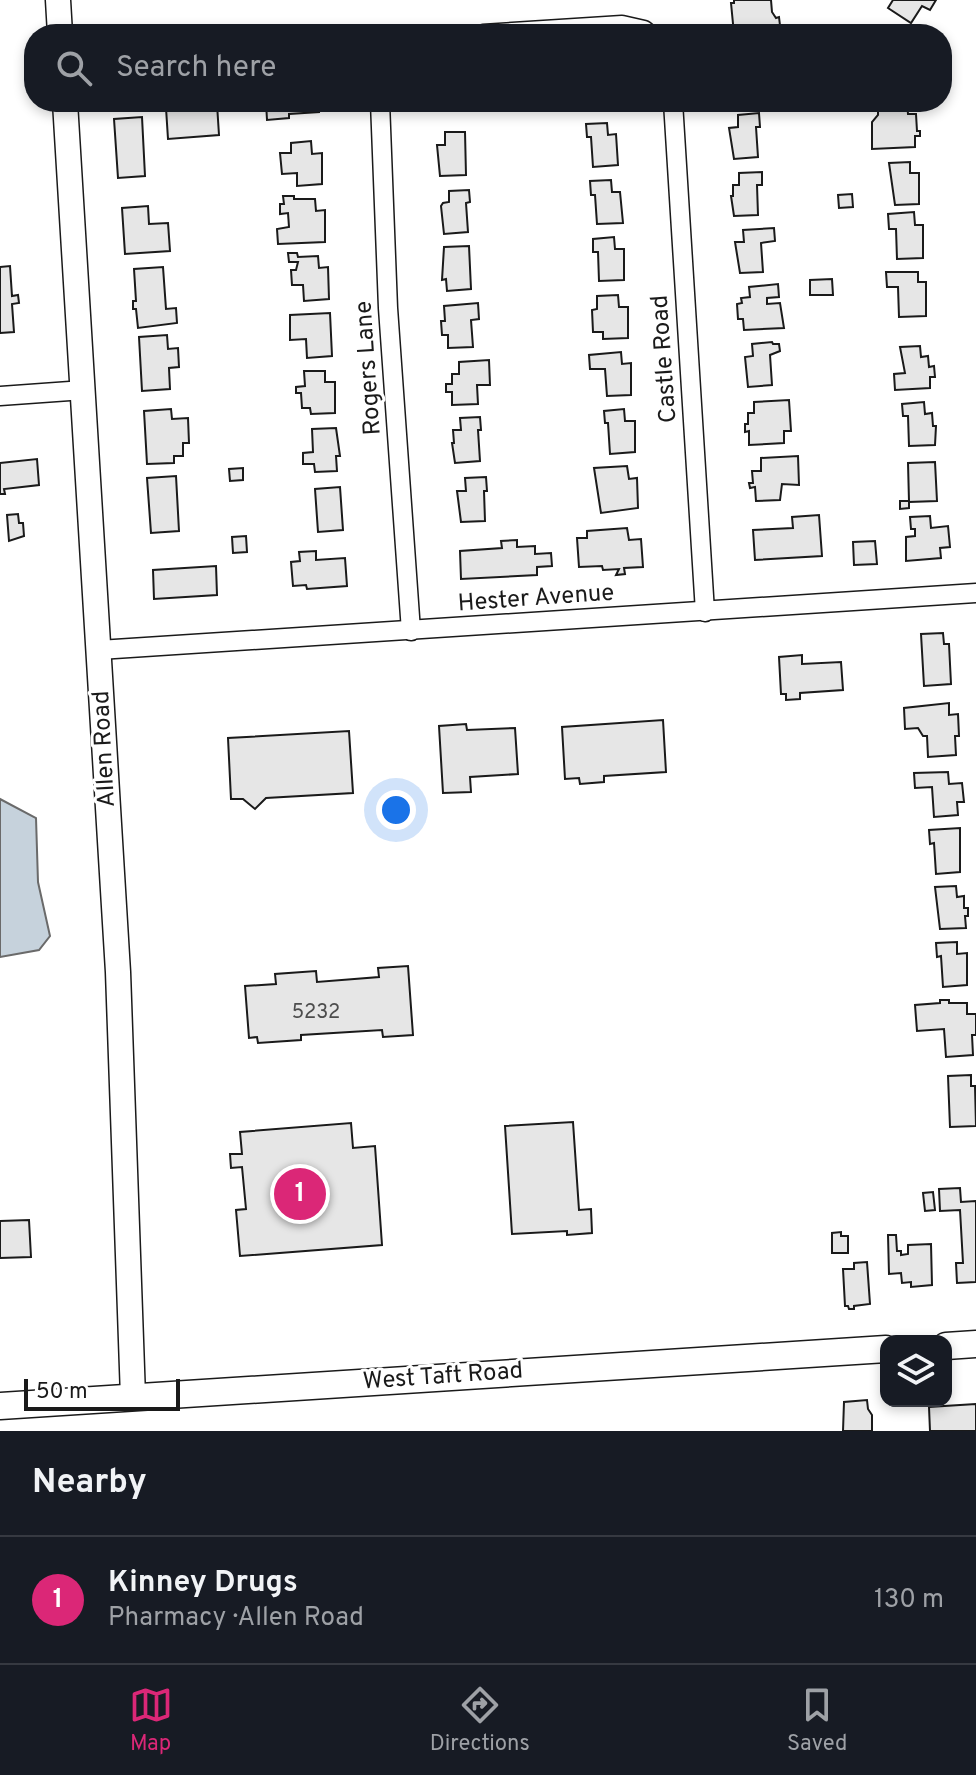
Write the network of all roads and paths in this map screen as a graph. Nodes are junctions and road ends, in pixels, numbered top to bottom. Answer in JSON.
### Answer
{"nodes":[{"id":1,"x":58,"y":0,"type":"edge"},
{"id":2,"x":59,"y":24,"type":"edge"},
{"id":3,"x":66,"y":112,"type":"edge"},
{"id":4,"x":380,"y":112,"type":"edge"},
{"id":5,"x":674,"y":112,"type":"edge"},
{"id":6,"x":84,"y":390,"type":"junction"},
{"id":7,"x":0,"y":396,"type":"edge"},
{"id":8,"x":976,"y":593,"type":"edge"},
{"id":9,"x":705,"y":612,"type":"junction"},
{"id":10,"x":411,"y":631,"type":"junction"},
{"id":11,"x":99,"y":650,"type":"junction"},
{"id":12,"x":976,"y":1344,"type":"edge"},
{"id":13,"x":952,"y":1346,"type":"edge"},
{"id":14,"x":880,"y":1349,"type":"edge"},
{"id":15,"x":133,"y":1397,"type":"junction"},
{"id":16,"x":0,"y":1406,"type":"edge"}],
"edges":[{"from":1,"to":2,"type":"street"},
{"from":3,"to":6,"type":"street","name":"Allen Road"},
{"from":4,"to":10,"type":"street","name":"Rogers Lane"},
{"from":5,"to":9,"type":"street","name":"Castle Road"},
{"from":6,"to":7,"type":"street"},
{"from":6,"to":11,"type":"street","name":"Allen Road"},
{"from":8,"to":9,"type":"street","name":"Hester Avenue"},
{"from":9,"to":10,"type":"street","name":"Hester Avenue"},
{"from":10,"to":11,"type":"street","name":"Hester Avenue"},
{"from":11,"to":15,"type":"street","name":"Allen Road"},
{"from":12,"to":13,"type":"main road"},
{"from":14,"to":15,"type":"main road","name":"West Taft Road"},
{"from":15,"to":16,"type":"main road","name":"West Taft Road"}]}
